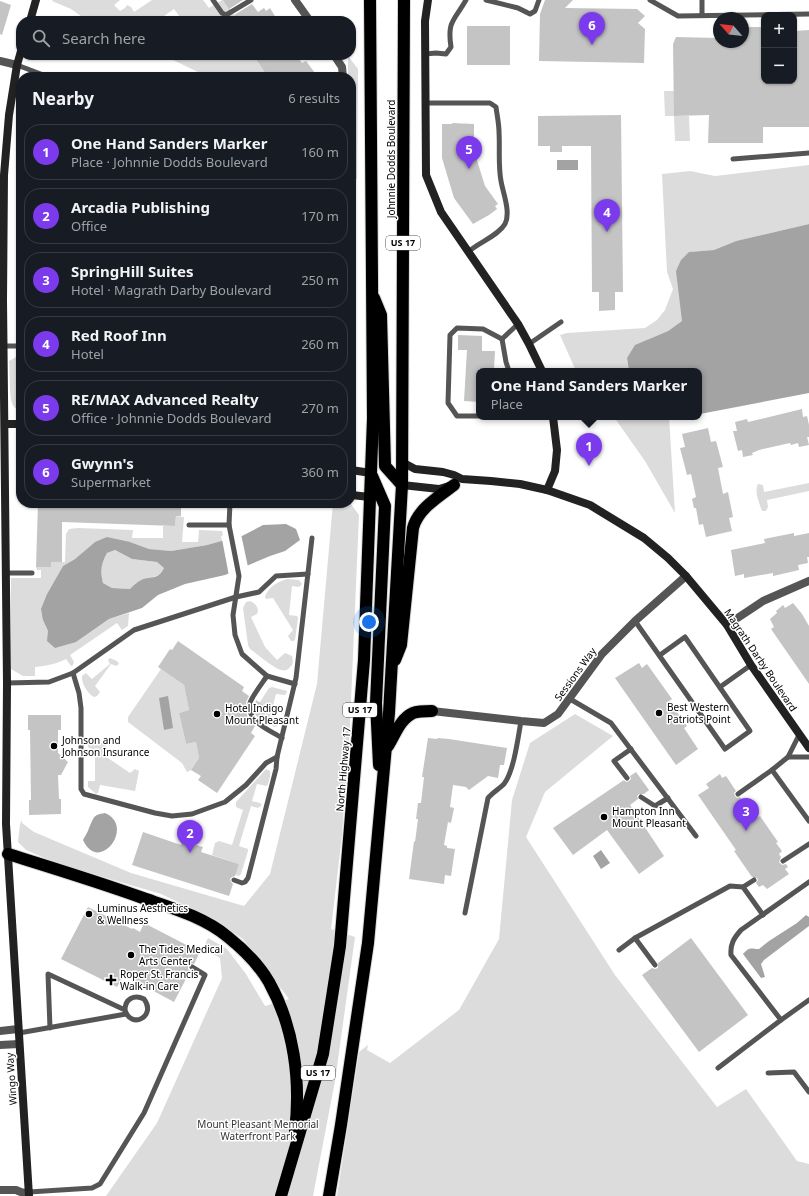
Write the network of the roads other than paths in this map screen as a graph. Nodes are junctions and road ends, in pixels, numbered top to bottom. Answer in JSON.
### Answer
{"nodes":[{"id":1,"x":36,"y":0,"type":"edge"},
{"id":2,"x":213,"y":0,"type":"edge"},
{"id":3,"x":251,"y":0,"type":"edge"},
{"id":4,"x":295,"y":0,"type":"edge"},
{"id":5,"x":370,"y":0,"type":"edge"},
{"id":6,"x":404,"y":0,"type":"edge"},
{"id":7,"x":428,"y":0,"type":"edge"},
{"id":8,"x":466,"y":0,"type":"edge"},
{"id":9,"x":486,"y":0,"type":"edge"},
{"id":10,"x":539,"y":0,"type":"edge"},
{"id":11,"x":650,"y":0,"type":"edge"},
{"id":12,"x":702,"y":0,"type":"edge"},
{"id":13,"x":809,"y":14,"type":"edge"},
{"id":14,"x":702,"y":15,"type":"junction"},
{"id":15,"x":31,"y":16,"type":"edge"},
{"id":16,"x":306,"y":16,"type":"edge"},
{"id":17,"x":425,"y":54,"type":"junction"},
{"id":18,"x":18,"y":60,"type":"edge"},
{"id":19,"x":337,"y":60,"type":"edge"},
{"id":20,"x":0,"y":61,"type":"edge"},
{"id":21,"x":17,"y":65,"type":"junction"},
{"id":22,"x":35,"y":72,"type":"edge"},
{"id":23,"x":342,"y":72,"type":"edge"},
{"id":24,"x":426,"y":103,"type":"junction"},
{"id":25,"x":809,"y":153,"type":"edge"},
{"id":26,"x":3,"y":156,"type":"edge"},
{"id":27,"x":733,"y":159,"type":"dead end"},
{"id":28,"x":2,"y":175,"type":"edge"},
{"id":29,"x":468,"y":252,"type":"junction"},
{"id":30,"x":372,"y":292,"type":"junction"},
{"id":31,"x":561,"y":322,"type":"dead end"},
{"id":32,"x":518,"y":324,"type":"junction"},
{"id":33,"x":502,"y":339,"type":"junction"},
{"id":34,"x":530,"y":344,"type":"junction"},
{"id":35,"x":4,"y":346,"type":"junction"},
{"id":36,"x":16,"y":346,"type":"edge"},
{"id":37,"x":508,"y":368,"type":"edge"},
{"id":38,"x":541,"y":368,"type":"edge"},
{"id":39,"x":476,"y":416,"type":"edge"},
{"id":40,"x":552,"y":420,"type":"edge"},
{"id":41,"x":2,"y":423,"type":"edge"},
{"id":42,"x":16,"y":424,"type":"edge"},
{"id":43,"x":402,"y":462,"type":"junction"},
{"id":44,"x":356,"y":471,"type":"edge"},
{"id":45,"x":371,"y":473,"type":"junction"},
{"id":46,"x":458,"y":482,"type":"junction"},
{"id":47,"x":402,"y":485,"type":"junction"},
{"id":48,"x":547,"y":490,"type":"junction"},
{"id":49,"x":356,"y":496,"type":"edge"},
{"id":50,"x":370,"y":497,"type":"junction"},
{"id":51,"x":230,"y":508,"type":"edge"},
{"id":52,"x":229,"y":525,"type":"junction"},
{"id":53,"x":189,"y":526,"type":"dead end"},
{"id":54,"x":3,"y":527,"type":"edge"},
{"id":55,"x":312,"y":538,"type":"dead end"},
{"id":56,"x":6,"y":573,"type":"junction"},
{"id":57,"x":32,"y":573,"type":"dead end"},
{"id":58,"x":308,"y":574,"type":"junction"},
{"id":59,"x":686,"y":576,"type":"junction"},
{"id":60,"x":809,"y":581,"type":"edge"},
{"id":61,"x":236,"y":597,"type":"junction"},
{"id":62,"x":635,"y":621,"type":"junction"},
{"id":63,"x":727,"y":626,"type":"junction"},
{"id":64,"x":660,"y":655,"type":"junction"},
{"id":65,"x":392,"y":666,"type":"junction"},
{"id":66,"x":751,"y":666,"type":"junction"},
{"id":67,"x":73,"y":674,"type":"junction"},
{"id":68,"x":267,"y":676,"type":"junction"},
{"id":69,"x":7,"y":683,"type":"junction"},
{"id":70,"x":295,"y":684,"type":"junction"},
{"id":71,"x":720,"y":687,"type":"junction"},
{"id":72,"x":570,"y":699,"type":"junction"},
{"id":73,"x":432,"y":711,"type":"joint"},
{"id":74,"x":522,"y":721,"type":"junction"},
{"id":75,"x":799,"y":735,"type":"junction"},
{"id":76,"x":282,"y":738,"type":"junction"},
{"id":77,"x":809,"y":748,"type":"edge"},
{"id":78,"x":387,"y":749,"type":"junction"},
{"id":79,"x":631,"y":749,"type":"junction"},
{"id":80,"x":277,"y":757,"type":"junction"},
{"id":81,"x":788,"y":757,"type":"junction"},
{"id":82,"x":809,"y":757,"type":"edge"},
{"id":83,"x":772,"y":770,"type":"junction"},
{"id":84,"x":627,"y":778,"type":"dead end"},
{"id":85,"x":738,"y":794,"type":"dead end"},
{"id":86,"x":641,"y":796,"type":"dead end"},
{"id":87,"x":668,"y":798,"type":"junction"},
{"id":88,"x":382,"y":803,"type":"junction"},
{"id":89,"x":809,"y":821,"type":"edge"},
{"id":90,"x":696,"y":836,"type":"dead end"},
{"id":91,"x":809,"y":844,"type":"edge"},
{"id":92,"x":8,"y":854,"type":"junction"},
{"id":93,"x":783,"y":861,"type":"dead end"},
{"id":94,"x":234,"y":880,"type":"dead end"},
{"id":95,"x":754,"y":880,"type":"dead end"},
{"id":96,"x":809,"y":882,"type":"edge"},
{"id":97,"x":743,"y":887,"type":"junction"},
{"id":98,"x":465,"y":913,"type":"dead end"},
{"id":99,"x":763,"y":915,"type":"junction"},
{"id":100,"x":635,"y":938,"type":"junction"},
{"id":101,"x":619,"y":950,"type":"dead end"},
{"id":102,"x":655,"y":965,"type":"dead end"},
{"id":103,"x":192,"y":967,"type":"dead end"},
{"id":104,"x":809,"y":1000,"type":"edge"},
{"id":105,"x":125,"y":1012,"type":"junction"},
{"id":106,"x":781,"y":1020,"type":"junction"},
{"id":107,"x":50,"y":1028,"type":"junction"},
{"id":108,"x":0,"y":1031,"type":"edge"},
{"id":109,"x":18,"y":1031,"type":"junction"},
{"id":110,"x":19,"y":1044,"type":"junction"},
{"id":111,"x":0,"y":1045,"type":"edge"},
{"id":112,"x":718,"y":1068,"type":"dead end"},
{"id":113,"x":768,"y":1073,"type":"dead end"},
{"id":114,"x":809,"y":1092,"type":"edge"},
{"id":115,"x":0,"y":1190,"type":"edge"},
{"id":116,"x":282,"y":1192,"type":"edge"},
{"id":117,"x":26,"y":1194,"type":"edge"},
{"id":118,"x":329,"y":1196,"type":"edge"}],
"edges":[{"from":1,"to":15,"type":"street"},
{"from":2,"to":3,"type":"lane"},
{"from":4,"to":16,"type":"street"},
{"from":5,"to":30,"type":"highway","name":"Johnnie Dodds Boulevard","number":"US 17"},
{"from":6,"to":43,"type":"highway","name":"Johnnie Dodds Boulevard","number":"US 17"},
{"from":7,"to":17,"type":"street"},
{"from":8,"to":17,"type":"lane"},
{"from":9,"to":10,"type":"lane"},
{"from":11,"to":14,"type":"lane"},
{"from":12,"to":14,"type":"lane"},
{"from":13,"to":14,"type":"lane"},
{"from":17,"to":24,"type":"street"},
{"from":18,"to":21,"type":"street","name":"Wingo Way"},
{"from":19,"to":23,"type":"street"},
{"from":20,"to":21,"type":"street"},
{"from":21,"to":22,"type":"lane"},
{"from":21,"to":26,"type":"street","name":"Wingo Way"},
{"from":24,"to":29,"type":"street"},
{"from":24,"to":29,"type":"lane"},
{"from":25,"to":27,"type":"lane"},
{"from":26,"to":28,"type":"street","name":"Wingo Way"},
{"from":28,"to":35,"type":"street","name":"Wingo Way"},
{"from":29,"to":32,"type":"street"},
{"from":30,"to":45,"type":"highway","name":"Johnnie Dodds Boulevard","number":"US 17"},
{"from":30,"to":47,"type":"highway"},
{"from":31,"to":34,"type":"lane"},
{"from":32,"to":33,"type":"lane"},
{"from":32,"to":34,"type":"street"},
{"from":33,"to":37,"type":"lane"},
{"from":33,"to":39,"type":"lane"},
{"from":34,"to":38,"type":"street"},
{"from":35,"to":36,"type":"lane"},
{"from":35,"to":41,"type":"street","name":"Wingo Way"},
{"from":40,"to":48,"type":"street"},
{"from":41,"to":42,"type":"street"},
{"from":41,"to":54,"type":"street","name":"Wingo Way"},
{"from":43,"to":46,"type":"street","name":"Magrath Darby Boulevard"},
{"from":43,"to":47,"type":"highway","name":"Johnnie Dodds Boulevard","number":"US 17"},
{"from":44,"to":45,"type":"street"},
{"from":45,"to":50,"type":"highway","name":"North Highway 17","number":"US 17"},
{"from":45,"to":88,"type":"highway"},
{"from":46,"to":47,"type":"street","name":"Magrath Darby Boulevard"},
{"from":46,"to":48,"type":"street","name":"Magrath Darby Boulevard"},
{"from":46,"to":65,"type":"highway"},
{"from":47,"to":65,"type":"highway","number":"US 17"},
{"from":48,"to":59,"type":"street","name":"Magrath Darby Boulevard"},
{"from":49,"to":50,"type":"street"},
{"from":50,"to":116,"type":"highway","name":"North Highway 17","number":"US 17"},
{"from":51,"to":52,"type":"lane"},
{"from":52,"to":53,"type":"lane"},
{"from":52,"to":61,"type":"lane"},
{"from":54,"to":56,"type":"street","name":"Wingo Way"},
{"from":55,"to":58,"type":"lane"},
{"from":56,"to":57,"type":"lane"},
{"from":56,"to":69,"type":"street","name":"Wingo Way"},
{"from":58,"to":61,"type":"lane"},
{"from":58,"to":70,"type":"lane"},
{"from":59,"to":62,"type":"street","name":"Sessions Way"},
{"from":59,"to":63,"type":"street","name":"Magrath Darby Boulevard"},
{"from":60,"to":63,"type":"street"},
{"from":61,"to":67,"type":"lane"},
{"from":61,"to":68,"type":"lane"},
{"from":62,"to":64,"type":"lane"},
{"from":62,"to":72,"type":"street","name":"Sessions Way"},
{"from":63,"to":66,"type":"street","name":"Magrath Darby Boulevard"},
{"from":64,"to":71,"type":"lane"},
{"from":64,"to":71,"type":"lane"},
{"from":65,"to":78,"type":"highway","number":"US 17"},
{"from":66,"to":71,"type":"lane"},
{"from":66,"to":75,"type":"street","name":"Magrath Darby Boulevard"},
{"from":67,"to":69,"type":"lane"},
{"from":67,"to":80,"type":"lane"},
{"from":68,"to":70,"type":"lane"},
{"from":68,"to":76,"type":"lane"},
{"from":69,"to":92,"type":"street","name":"Wingo Way"},
{"from":70,"to":76,"type":"lane"},
{"from":72,"to":74,"type":"street","name":"Sessions Way"},
{"from":72,"to":79,"type":"lane"},
{"from":73,"to":74,"type":"street","name":"Sessions Way"},
{"from":73,"to":78,"type":"highway"},
{"from":74,"to":98,"type":"lane"},
{"from":75,"to":77,"type":"street","name":"Magrath Darby Boulevard"},
{"from":75,"to":81,"type":"lane"},
{"from":76,"to":80,"type":"lane"},
{"from":78,"to":88,"type":"highway","number":"US 17"},
{"from":79,"to":84,"type":"lane"},
{"from":79,"to":87,"type":"lane"},
{"from":80,"to":94,"type":"lane"},
{"from":81,"to":82,"type":"lane"},
{"from":81,"to":83,"type":"lane"},
{"from":83,"to":85,"type":"lane"},
{"from":83,"to":89,"type":"lane"},
{"from":86,"to":87,"type":"lane"},
{"from":87,"to":90,"type":"lane"},
{"from":88,"to":118,"type":"highway","number":"US 17"},
{"from":91,"to":93,"type":"lane"},
{"from":92,"to":109,"type":"street","name":"Wingo Way"},
{"from":92,"to":116,"type":"highway"},
{"from":95,"to":97,"type":"lane"},
{"from":96,"to":99,"type":"lane"},
{"from":97,"to":99,"type":"lane"},
{"from":97,"to":100,"type":"lane"},
{"from":99,"to":106,"type":"lane"},
{"from":100,"to":101,"type":"lane"},
{"from":100,"to":102,"type":"lane"},
{"from":103,"to":117,"type":"lane"},
{"from":104,"to":106,"type":"lane"},
{"from":105,"to":105,"type":"lane"},
{"from":105,"to":107,"type":"lane"},
{"from":105,"to":107,"type":"lane"},
{"from":106,"to":112,"type":"lane"},
{"from":107,"to":109,"type":"lane"},
{"from":108,"to":109,"type":"street"},
{"from":109,"to":110,"type":"street","name":"Wingo Way"},
{"from":110,"to":111,"type":"street"},
{"from":110,"to":117,"type":"street","name":"Wingo Way"},
{"from":113,"to":114,"type":"lane"},
{"from":115,"to":117,"type":"street"}]}
